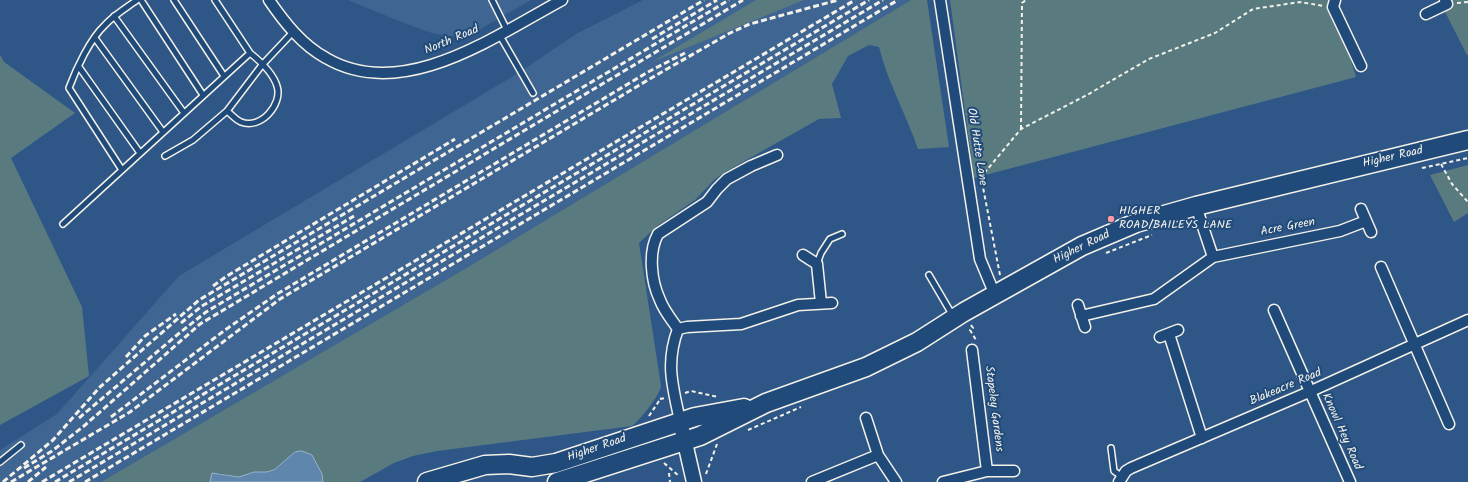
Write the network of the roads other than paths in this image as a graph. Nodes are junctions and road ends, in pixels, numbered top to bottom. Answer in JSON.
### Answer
{"nodes":[{"id":1,"x":137,"y":0,"type":"edge"},
{"id":2,"x":141,"y":0,"type":"edge"},
{"id":3,"x":174,"y":0,"type":"edge"},
{"id":4,"x":215,"y":0,"type":"edge"},
{"id":5,"x":269,"y":0,"type":"edge"},
{"id":6,"x":492,"y":0,"type":"edge"},
{"id":7,"x":562,"y":0,"type":"edge"},
{"id":8,"x":940,"y":0,"type":"edge"},
{"id":9,"x":1445,"y":0,"type":"edge"},
{"id":10,"x":1334,"y":4,"type":"edge"},
{"id":11,"x":1426,"y":14,"type":"dead end"},
{"id":12,"x":114,"y":16,"type":"junction"},
{"id":13,"x":294,"y":31,"type":"junction"},
{"id":14,"x":503,"y":32,"type":"junction"},
{"id":15,"x":96,"y":38,"type":"junction"},
{"id":16,"x":250,"y":53,"type":"junction"},
{"id":17,"x":262,"y":64,"type":"junction"},
{"id":18,"x":1361,"y":66,"type":"dead end"},
{"id":19,"x":78,"y":68,"type":"junction"},
{"id":20,"x":224,"y":76,"type":"junction"},
{"id":21,"x":533,"y":93,"type":"dead end"},
{"id":22,"x":203,"y":95,"type":"junction"},
{"id":23,"x":227,"y":111,"type":"junction"},
{"id":24,"x":184,"y":113,"type":"junction"},
{"id":25,"x":163,"y":132,"type":"junction"},
{"id":26,"x":1468,"y":140,"type":"edge"},
{"id":27,"x":140,"y":153,"type":"junction"},
{"id":28,"x":777,"y":155,"type":"dead end"},
{"id":29,"x":165,"y":156,"type":"dead end"},
{"id":30,"x":122,"y":170,"type":"junction"},
{"id":31,"x":1196,"y":206,"type":"junction"},
{"id":32,"x":1362,"y":210,"type":"dead end"},
{"id":33,"x":1366,"y":221,"type":"junction"},
{"id":34,"x":63,"y":224,"type":"dead end"},
{"id":35,"x":1371,"y":232,"type":"dead end"},
{"id":36,"x":842,"y":234,"type":"dead end"},
{"id":37,"x":803,"y":255,"type":"dead end"},
{"id":38,"x":1213,"y":257,"type":"junction"},
{"id":39,"x":817,"y":264,"type":"junction"},
{"id":40,"x":1381,"y":268,"type":"dead end"},
{"id":41,"x":929,"y":275,"type":"dead end"},
{"id":42,"x":999,"y":292,"type":"junction"},
{"id":43,"x":821,"y":303,"type":"junction"},
{"id":44,"x":832,"y":303,"type":"dead end"},
{"id":45,"x":1078,"y":305,"type":"dead end"},
{"id":46,"x":1274,"y":310,"type":"dead end"},
{"id":47,"x":1082,"y":316,"type":"junction"},
{"id":48,"x":1468,"y":320,"type":"edge"},
{"id":49,"x":965,"y":323,"type":"junction"},
{"id":50,"x":1085,"y":327,"type":"dead end"},
{"id":51,"x":678,"y":329,"type":"junction"},
{"id":52,"x":1169,"y":334,"type":"dead end"},
{"id":53,"x":1416,"y":345,"type":"junction"},
{"id":54,"x":972,"y":350,"type":"dead end"},
{"id":55,"x":1309,"y":392,"type":"junction"},
{"id":56,"x":766,"y":403,"type":"junction"},
{"id":57,"x":866,"y":418,"type":"dead end"},
{"id":58,"x":680,"y":421,"type":"junction"},
{"id":59,"x":1449,"y":424,"type":"dead end"},
{"id":60,"x":1202,"y":438,"type":"junction"},
{"id":61,"x":685,"y":442,"type":"junction"},
{"id":62,"x":21,"y":444,"type":"dead end"},
{"id":63,"x":1111,"y":448,"type":"dead end"},
{"id":64,"x":878,"y":455,"type":"junction"},
{"id":65,"x":0,"y":462,"type":"edge"},
{"id":66,"x":987,"y":471,"type":"junction"},
{"id":67,"x":1014,"y":471,"type":"dead end"},
{"id":68,"x":1120,"y":479,"type":"edge"},
{"id":69,"x":699,"y":480,"type":"edge"},
{"id":70,"x":427,"y":482,"type":"edge"},
{"id":71,"x":557,"y":482,"type":"edge"},
{"id":72,"x":812,"y":482,"type":"edge"},
{"id":73,"x":896,"y":482,"type":"edge"},
{"id":74,"x":943,"y":482,"type":"edge"},
{"id":75,"x":1350,"y":482,"type":"edge"}],
"edges":[{"from":1,"to":12,"type":"lane"},
{"from":2,"to":22,"type":"lane"},
{"from":3,"to":20,"type":"lane"},
{"from":4,"to":16,"type":"lane"},
{"from":5,"to":13,"type":"street","name":"North Road"},
{"from":6,"to":14,"type":"lane"},
{"from":7,"to":14,"type":"street","name":"North Road"},
{"from":8,"to":42,"type":"street","name":"Old Hutte Lane"},
{"from":9,"to":11,"type":"street"},
{"from":10,"to":18,"type":"street"},
{"from":12,"to":15,"type":"lane"},
{"from":12,"to":24,"type":"lane"},
{"from":13,"to":14,"type":"street","name":"North Road"},
{"from":13,"to":17,"type":"lane"},
{"from":14,"to":21,"type":"lane"},
{"from":15,"to":19,"type":"lane"},
{"from":15,"to":25,"type":"lane"},
{"from":16,"to":17,"type":"lane"},
{"from":16,"to":20,"type":"lane"},
{"from":17,"to":23,"type":"lane"},
{"from":17,"to":23,"type":"lane"},
{"from":19,"to":27,"type":"lane"},
{"from":19,"to":30,"type":"lane"},
{"from":20,"to":22,"type":"lane"},
{"from":22,"to":24,"type":"lane"},
{"from":23,"to":29,"type":"lane"},
{"from":24,"to":25,"type":"lane"},
{"from":25,"to":27,"type":"lane"},
{"from":26,"to":31,"type":"highway","name":"Higher Road"},
{"from":27,"to":30,"type":"lane"},
{"from":28,"to":51,"type":"street"},
{"from":30,"to":34,"type":"lane"},
{"from":31,"to":38,"type":"street"},
{"from":31,"to":42,"type":"highway","name":"Higher Road"},
{"from":32,"to":33,"type":"street"},
{"from":33,"to":35,"type":"street"},
{"from":33,"to":38,"type":"street","name":"Acre Green"},
{"from":36,"to":39,"type":"lane"},
{"from":37,"to":39,"type":"street"},
{"from":38,"to":47,"type":"street","name":"Acre Green"},
{"from":39,"to":43,"type":"street"},
{"from":40,"to":53,"type":"street"},
{"from":41,"to":49,"type":"lane"},
{"from":42,"to":49,"type":"highway","name":"Higher Road"},
{"from":43,"to":44,"type":"street"},
{"from":43,"to":51,"type":"street"},
{"from":45,"to":47,"type":"street"},
{"from":46,"to":55,"type":"street","name":"Knowl Hey Road"},
{"from":47,"to":50,"type":"street"},
{"from":48,"to":53,"type":"street","name":"Blakeacre Road"},
{"from":49,"to":56,"type":"highway","name":"Higher Road"},
{"from":51,"to":58,"type":"street"},
{"from":52,"to":60,"type":"street"},
{"from":53,"to":55,"type":"street","name":"Blakeacre Road"},
{"from":53,"to":59,"type":"street"},
{"from":54,"to":66,"type":"street","name":"Stapeley Gardens"},
{"from":55,"to":60,"type":"street","name":"Blakeacre Road"},
{"from":55,"to":75,"type":"street","name":"Knowl Hey Road"},
{"from":56,"to":58,"type":"highway","name":"Higher Road"},
{"from":56,"to":61,"type":"highway","name":"Higher Road"},
{"from":57,"to":64,"type":"street"},
{"from":58,"to":61,"type":"street"},
{"from":58,"to":70,"type":"highway","name":"Higher Road"},
{"from":60,"to":68,"type":"street","name":"Blakeacre Road"},
{"from":61,"to":69,"type":"street"},
{"from":61,"to":71,"type":"highway","name":"Higher Road"},
{"from":62,"to":65,"type":"lane"},
{"from":63,"to":68,"type":"lane"},
{"from":64,"to":72,"type":"street"},
{"from":64,"to":73,"type":"street"},
{"from":66,"to":67,"type":"street"},
{"from":66,"to":74,"type":"street"}]}
